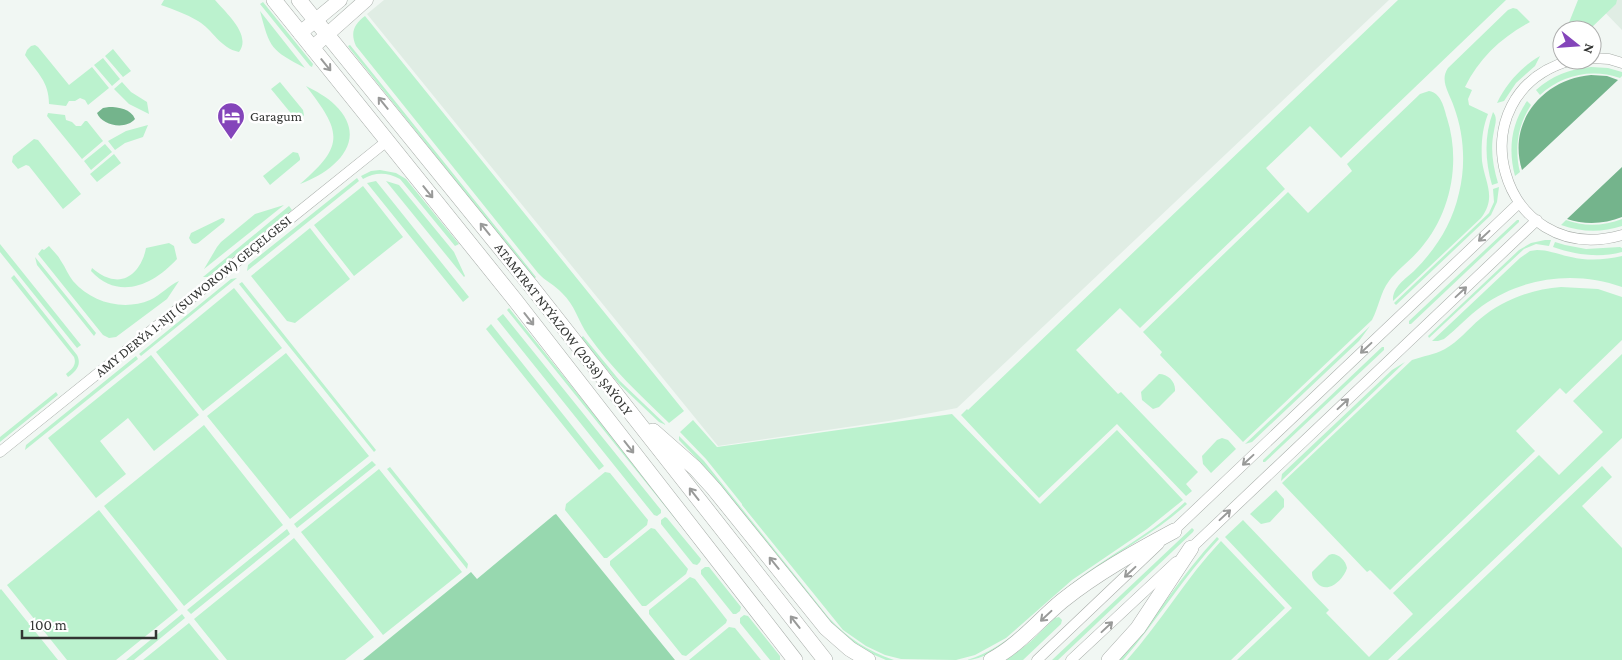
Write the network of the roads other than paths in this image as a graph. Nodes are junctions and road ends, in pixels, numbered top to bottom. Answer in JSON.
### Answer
{"nodes":[{"id":1,"x":274,"y":0,"type":"edge"},
{"id":2,"x":299,"y":0,"type":"edge"},
{"id":3,"x":340,"y":0,"type":"edge"},
{"id":4,"x":366,"y":0,"type":"edge"},
{"id":5,"x":316,"y":21,"type":"junction"},
{"id":6,"x":300,"y":33,"type":"junction"},
{"id":7,"x":326,"y":34,"type":"junction"},
{"id":8,"x":312,"y":48,"type":"junction"},
{"id":9,"x":1602,"y":59,"type":"edge"},
{"id":10,"x":1622,"y":63,"type":"edge"},
{"id":11,"x":1552,"y":67,"type":"edge"},
{"id":12,"x":387,"y":141,"type":"junction"},
{"id":13,"x":1519,"y":203,"type":"junction"},
{"id":14,"x":1536,"y":220,"type":"junction"},
{"id":15,"x":1622,"y":235,"type":"edge"},
{"id":16,"x":626,"y":407,"type":"junction"},
{"id":17,"x":0,"y":452,"type":"edge"},
{"id":18,"x":1174,"y":531,"type":"junction"},
{"id":19,"x":1191,"y":548,"type":"junction"},
{"id":20,"x":795,"y":660,"type":"edge"},
{"id":21,"x":825,"y":660,"type":"edge"},
{"id":22,"x":868,"y":660,"type":"edge"},
{"id":23,"x":991,"y":660,"type":"edge"},
{"id":24,"x":1037,"y":660,"type":"edge"},
{"id":25,"x":1071,"y":660,"type":"edge"},
{"id":26,"x":1110,"y":660,"type":"edge"}],
"edges":[{"from":1,"to":6,"type":"main road","name":"ATAMYRAT NYÝAZOW (2038) ŞAÝOLY"},
{"from":2,"to":5,"type":"main road","name":"ATAMYRAT NYÝAZOW (2038) ŞAÝOLY"},
{"from":3,"to":5,"type":"street"},
{"from":4,"to":7,"type":"street"},
{"from":5,"to":6,"type":"street"},
{"from":5,"to":7,"type":"main road","name":"ATAMYRAT NYÝAZOW (2038) ŞAÝOLY"},
{"from":6,"to":8,"type":"main road","name":"ATAMYRAT NYÝAZOW (2038) ŞAÝOLY"},
{"from":7,"to":8,"type":"street"},
{"from":16,"to":7,"type":"main road","name":"ATAMYRAT NYÝAZOW (2038) ŞAÝOLY","one_way":true},
{"from":8,"to":12,"type":"main road","name":"ATAMYRAT NYÝAZOW (2038) ŞAÝOLY","one_way":true},
{"from":9,"to":10,"type":"street"},
{"from":11,"to":13,"type":"street"},
{"from":12,"to":17,"type":"street","name":"AMY DERÝA 1-NJI (SUWOROW) GEÇELGESI"},
{"from":12,"to":20,"type":"main road","name":"ATAMYRAT NYÝAZOW (2038) ŞAÝOLY","one_way":true},
{"from":13,"to":14,"type":"street"},
{"from":13,"to":18,"type":"street","one_way":true},
{"from":14,"to":15,"type":"street"},
{"from":19,"to":14,"type":"street","one_way":true},
{"from":21,"to":16,"type":"main road","name":"ATAMYRAT NYÝAZOW (2038) ŞAÝOLY","one_way":true},
{"from":22,"to":16,"type":"main road","one_way":true},
{"from":18,"to":23,"type":"main road","one_way":true},
{"from":18,"to":24,"type":"street","one_way":true},
{"from":25,"to":19,"type":"street","one_way":true},
{"from":19,"to":26,"type":"main road"}]}
